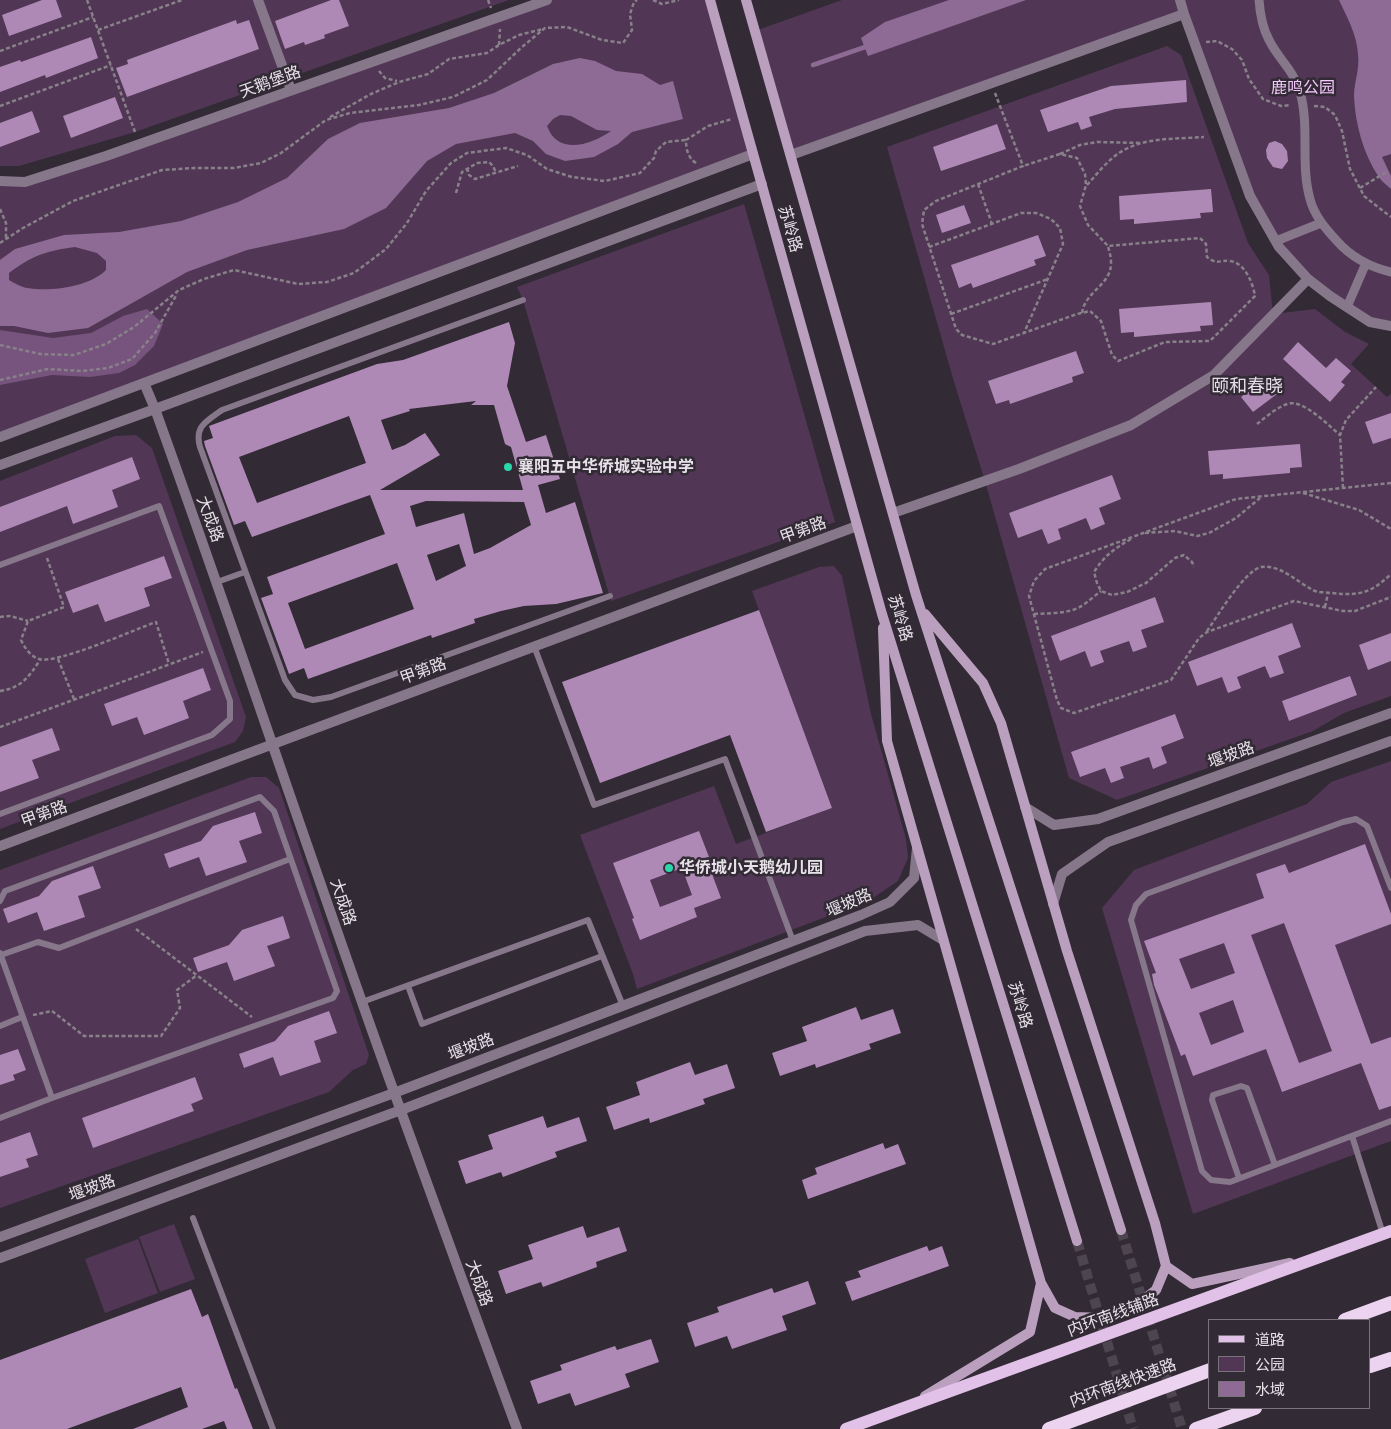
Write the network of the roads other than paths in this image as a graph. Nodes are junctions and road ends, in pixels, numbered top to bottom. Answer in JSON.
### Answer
{"nodes":[{"id":1,"x":258,"y":0,"type":"edge"},
{"id":2,"x":547,"y":0,"type":"edge"},
{"id":3,"x":710,"y":0,"type":"edge"},
{"id":4,"x":746,"y":0,"type":"edge"},
{"id":5,"x":1180,"y":0,"type":"edge"},
{"id":6,"x":1259,"y":0,"type":"edge"},
{"id":7,"x":1184,"y":14,"type":"junction"},
{"id":8,"x":291,"y":90,"type":"junction"},
{"id":9,"x":753,"y":154,"type":"junction"},
{"id":10,"x":790,"y":155,"type":"junction"},
{"id":11,"x":0,"y":182,"type":"edge"},
{"id":12,"x":762,"y":184,"type":"junction"},
{"id":13,"x":1321,"y":223,"type":"junction"},
{"id":14,"x":1276,"y":241,"type":"junction"},
{"id":15,"x":1366,"y":263,"type":"junction"},
{"id":16,"x":1391,"y":272,"type":"edge"},
{"id":17,"x":1308,"y":278,"type":"junction"},
{"id":18,"x":523,"y":300,"type":"dead end"},
{"id":19,"x":1347,"y":307,"type":"junction"},
{"id":20,"x":1391,"y":326,"type":"edge"},
{"id":21,"x":144,"y":383,"type":"junction"},
{"id":22,"x":155,"y":409,"type":"junction"},
{"id":23,"x":0,"y":437,"type":"edge"},
{"id":24,"x":0,"y":465,"type":"edge"},
{"id":25,"x":893,"y":513,"type":"junction"},
{"id":26,"x":858,"y":526,"type":"junction"},
{"id":27,"x":0,"y":566,"type":"edge"},
{"id":28,"x":245,"y":572,"type":"junction"},
{"id":29,"x":217,"y":582,"type":"junction"},
{"id":30,"x":916,"y":595,"type":"junction"},
{"id":31,"x":610,"y":596,"type":"dead end"},
{"id":32,"x":882,"y":614,"type":"junction"},
{"id":33,"x":534,"y":646,"type":"junction"},
{"id":34,"x":1391,"y":713,"type":"edge"},
{"id":35,"x":1391,"y":741,"type":"edge"},
{"id":36,"x":272,"y":744,"type":"junction"},
{"id":37,"x":1025,"y":808,"type":"junction"},
{"id":38,"x":0,"y":814,"type":"edge"},
{"id":39,"x":0,"y":846,"type":"edge"},
{"id":40,"x":918,"y":847,"type":"junction"},
{"id":41,"x":290,"y":859,"type":"junction"},
{"id":42,"x":1391,"y":888,"type":"edge"},
{"id":43,"x":0,"y":901,"type":"edge"},
{"id":44,"x":1053,"y":904,"type":"junction"},
{"id":45,"x":942,"y":940,"type":"junction"},
{"id":46,"x":793,"y":942,"type":"junction"},
{"id":47,"x":0,"y":954,"type":"edge"},
{"id":48,"x":602,"y":956,"type":"junction"},
{"id":49,"x":408,"y":986,"type":"junction"},
{"id":50,"x":362,"y":1002,"type":"junction"},
{"id":51,"x":622,"y":1006,"type":"junction"},
{"id":52,"x":22,"y":1017,"type":"junction"},
{"id":53,"x":0,"y":1026,"type":"edge"},
{"id":54,"x":394,"y":1093,"type":"junction"},
{"id":55,"x":52,"y":1098,"type":"junction"},
{"id":56,"x":401,"y":1110,"type":"junction"},
{"id":57,"x":0,"y":1118,"type":"edge"},
{"id":58,"x":1391,"y":1121,"type":"edge"},
{"id":59,"x":1352,"y":1136,"type":"junction"},
{"id":60,"x":1275,"y":1164,"type":"junction"},
{"id":61,"x":1239,"y":1178,"type":"junction"},
{"id":62,"x":193,"y":1218,"type":"dead end"},
{"id":63,"x":1121,"y":1230,"type":"tunnel mouth"},
{"id":64,"x":1387,"y":1232,"type":"edge"},
{"id":65,"x":0,"y":1237,"type":"edge"},
{"id":66,"x":1078,"y":1240,"type":"tunnel mouth"},
{"id":67,"x":1320,"y":1257,"type":"junction"},
{"id":68,"x":0,"y":1258,"type":"edge"},
{"id":69,"x":1166,"y":1266,"type":"junction"},
{"id":70,"x":1041,"y":1283,"type":"junction"},
{"id":71,"x":1391,"y":1303,"type":"edge"},
{"id":72,"x":1348,"y":1319,"type":"edge"},
{"id":73,"x":1391,"y":1359,"type":"edge"},
{"id":74,"x":1371,"y":1366,"type":"edge"},
{"id":75,"x":1208,"y":1371,"type":"edge"},
{"id":76,"x":908,"y":1406,"type":"junction"},
{"id":77,"x":1252,"y":1409,"type":"edge"},
{"id":78,"x":273,"y":1429,"type":"edge"},
{"id":79,"x":516,"y":1429,"type":"edge"},
{"id":80,"x":846,"y":1429,"type":"edge"},
{"id":81,"x":1049,"y":1429,"type":"edge"},
{"id":82,"x":1196,"y":1429,"type":"edge"}],
"edges":[{"from":1,"to":8,"type":"street"},
{"from":2,"to":8,"type":"street","name":"天鹅堡路"},
{"from":3,"to":9,"type":"main road","name":"苏岭路"},
{"from":4,"to":10,"type":"main road","name":"苏岭路"},
{"from":5,"to":7,"type":"street"},
{"from":6,"to":13,"type":"street"},
{"from":7,"to":10,"type":"street"},
{"from":7,"to":14,"type":"street"},
{"from":8,"to":11,"type":"street","name":"天鹅堡路"},
{"from":9,"to":12,"type":"main road","name":"苏岭路"},
{"from":9,"to":21,"type":"street"},
{"from":10,"to":25,"type":"main road","name":"苏岭路"},
{"from":12,"to":22,"type":"street"},
{"from":12,"to":26,"type":"main road","name":"苏岭路"},
{"from":13,"to":14,"type":"street"},
{"from":13,"to":15,"type":"street"},
{"from":14,"to":17,"type":"street"},
{"from":15,"to":16,"type":"street"},
{"from":15,"to":19,"type":"street"},
{"from":17,"to":19,"type":"street"},
{"from":17,"to":25,"type":"street"},
{"from":18,"to":28,"type":"lane"},
{"from":19,"to":20,"type":"street"},
{"from":21,"to":22,"type":"street","name":"大成路"},
{"from":21,"to":23,"type":"street"},
{"from":22,"to":24,"type":"street"},
{"from":22,"to":29,"type":"street","name":"大成路"},
{"from":25,"to":30,"type":"main road","name":"苏岭路"},
{"from":26,"to":32,"type":"main road","name":"苏岭路"},
{"from":26,"to":33,"type":"street","name":"甲第路"},
{"from":27,"to":38,"type":"lane"},
{"from":28,"to":29,"type":"lane"},
{"from":28,"to":31,"type":"lane"},
{"from":29,"to":36,"type":"street","name":"大成路"},
{"from":30,"to":37,"type":"main road"},
{"from":30,"to":63,"type":"main road","name":"苏岭路"},
{"from":32,"to":40,"type":"main road"},
{"from":32,"to":66,"type":"main road","name":"苏岭路"},
{"from":33,"to":36,"type":"street","name":"甲第路"},
{"from":33,"to":46,"type":"lane"},
{"from":34,"to":37,"type":"street","name":"堰坡路"},
{"from":35,"to":44,"type":"street"},
{"from":36,"to":39,"type":"street","name":"甲第路"},
{"from":36,"to":50,"type":"street","name":"大成路"},
{"from":37,"to":44,"type":"main road"},
{"from":40,"to":45,"type":"main road"},
{"from":40,"to":46,"type":"street","name":"堰坡路"},
{"from":41,"to":43,"type":"lane"},
{"from":41,"to":47,"type":"lane"},
{"from":41,"to":55,"type":"lane"},
{"from":42,"to":61,"type":"lane"},
{"from":44,"to":69,"type":"main road"},
{"from":45,"to":56,"type":"street","name":"堰坡路"},
{"from":45,"to":70,"type":"main road"},
{"from":46,"to":51,"type":"street","name":"堰坡路"},
{"from":47,"to":52,"type":"lane"},
{"from":48,"to":49,"type":"lane"},
{"from":48,"to":49,"type":"lane"},
{"from":48,"to":51,"type":"lane"},
{"from":49,"to":50,"type":"lane"},
{"from":50,"to":54,"type":"street","name":"大成路"},
{"from":51,"to":54,"type":"street","name":"堰坡路"},
{"from":52,"to":53,"type":"lane"},
{"from":52,"to":55,"type":"lane"},
{"from":54,"to":56,"type":"street","name":"大成路"},
{"from":54,"to":65,"type":"street","name":"堰坡路"},
{"from":55,"to":57,"type":"lane"},
{"from":56,"to":68,"type":"street","name":"堰坡路"},
{"from":56,"to":79,"type":"street","name":"大成路"},
{"from":58,"to":59,"type":"lane"},
{"from":59,"to":60,"type":"lane"},
{"from":59,"to":64,"type":"lane"},
{"from":60,"to":61,"type":"lane"},
{"from":60,"to":61,"type":"lane"},
{"from":62,"to":78,"type":"lane"},
{"from":64,"to":67,"type":"main road","name":"内环南线辅路"},
{"from":67,"to":69,"type":"main road"},
{"from":67,"to":76,"type":"main road","name":"内环南线辅路"},
{"from":69,"to":70,"type":"main road"},
{"from":70,"to":76,"type":"main road"},
{"from":71,"to":72,"type":"highway"},
{"from":73,"to":74,"type":"highway"},
{"from":75,"to":81,"type":"highway","name":"内环南线快速路"},
{"from":76,"to":80,"type":"main road","name":"内环南线辅路"},
{"from":77,"to":82,"type":"highway"}]}
